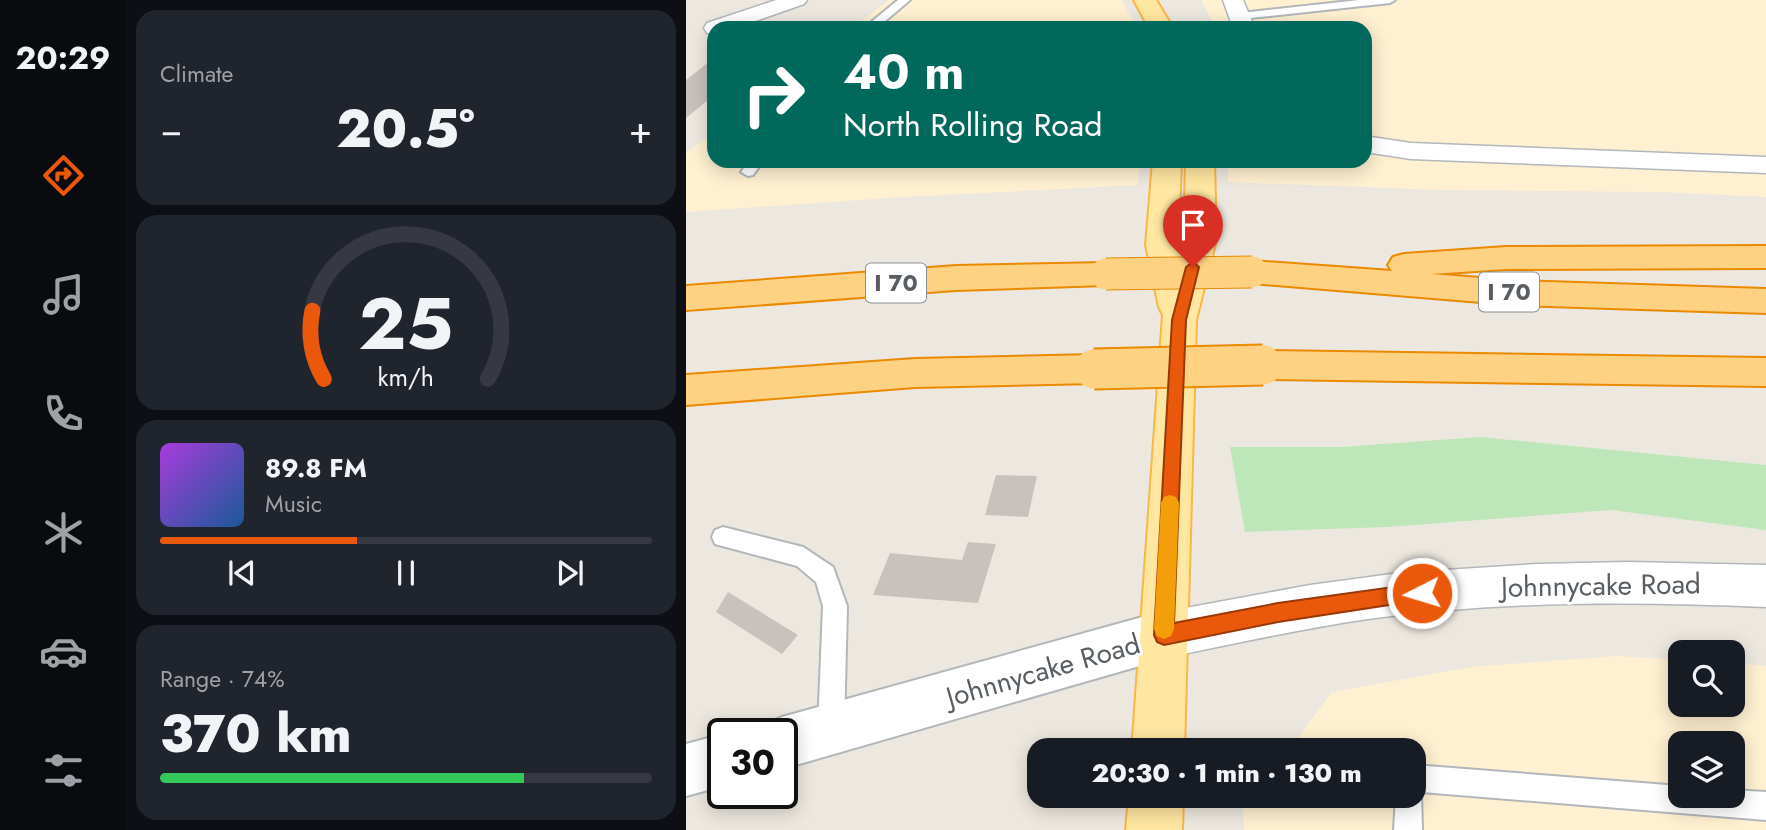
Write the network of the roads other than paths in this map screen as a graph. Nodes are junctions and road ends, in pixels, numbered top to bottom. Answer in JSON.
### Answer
{"nodes":[{"id":1,"x":797,"y":0,"type":"edge"},
{"id":2,"x":905,"y":0,"type":"edge"},
{"id":3,"x":1145,"y":0,"type":"edge"},
{"id":4,"x":1390,"y":0,"type":"edge"},
{"id":5,"x":1239,"y":15,"type":"edge"},
{"id":6,"x":735,"y":21,"type":"edge"},
{"id":7,"x":879,"y":21,"type":"edge"},
{"id":8,"x":1157,"y":21,"type":"edge"},
{"id":9,"x":707,"y":29,"type":"edge"},
{"id":10,"x":691,"y":32,"type":"dead end"},
{"id":11,"x":1372,"y":145,"type":"edge"},
{"id":12,"x":1766,"y":165,"type":"edge"},
{"id":13,"x":1167,"y":168,"type":"edge"},
{"id":14,"x":1200,"y":168,"type":"edge"},
{"id":15,"x":1766,"y":257,"type":"edge"},
{"id":16,"x":1252,"y":272,"type":"junction"},
{"id":17,"x":686,"y":299,"type":"edge"},
{"id":18,"x":1766,"y":301,"type":"edge"},
{"id":19,"x":1179,"y":320,"type":"junction"},
{"id":20,"x":1632,"y":369,"type":"junction"},
{"id":21,"x":1766,"y":372,"type":"edge"},
{"id":22,"x":1766,"y":386,"type":"edge"},
{"id":23,"x":686,"y":390,"type":"edge"},
{"id":24,"x":723,"y":537,"type":"dead end"},
{"id":25,"x":1766,"y":586,"type":"edge"},
{"id":26,"x":1164,"y":635,"type":"junction"},
{"id":27,"x":831,"y":730,"type":"junction"},
{"id":28,"x":1159,"y":738,"type":"edge"},
{"id":29,"x":798,"y":739,"type":"edge"},
{"id":30,"x":707,"y":764,"type":"edge"},
{"id":31,"x":686,"y":770,"type":"edge"},
{"id":32,"x":1426,"y":779,"type":"edge"},
{"id":33,"x":1766,"y":806,"type":"edge"},
{"id":34,"x":1155,"y":808,"type":"edge"},
{"id":35,"x":1409,"y":808,"type":"edge"},
{"id":36,"x":1154,"y":830,"type":"edge"},
{"id":37,"x":1408,"y":830,"type":"edge"}],
"edges":[{"from":1,"to":6,"type":"street"},
{"from":2,"to":7,"type":"lane"},
{"from":3,"to":8,"type":"main road"},
{"from":4,"to":5,"type":"lane"},
{"from":9,"to":10,"type":"street"},
{"from":11,"to":12,"type":"street"},
{"from":13,"to":19,"type":"main road"},
{"from":14,"to":19,"type":"main road"},
{"from":15,"to":16,"type":"highway"},
{"from":16,"to":17,"type":"highway","number":"I 70","bridge":true},
{"from":16,"to":18,"type":"highway","number":"I 70"},
{"from":19,"to":26,"type":"main road"},
{"from":20,"to":21,"type":"highway"},
{"from":20,"to":22,"type":"highway"},
{"from":20,"to":23,"type":"highway","bridge":true},
{"from":24,"to":27,"type":"lane"},
{"from":25,"to":26,"type":"street","name":"Johnnycake Road"},
{"from":26,"to":27,"type":"street","name":"Johnnycake Road"},
{"from":26,"to":28,"type":"main road"},
{"from":27,"to":29,"type":"street","name":"Johnnycake Road"},
{"from":30,"to":31,"type":"street"},
{"from":32,"to":33,"type":"lane"},
{"from":34,"to":36,"type":"main road"},
{"from":35,"to":37,"type":"lane"}]}
